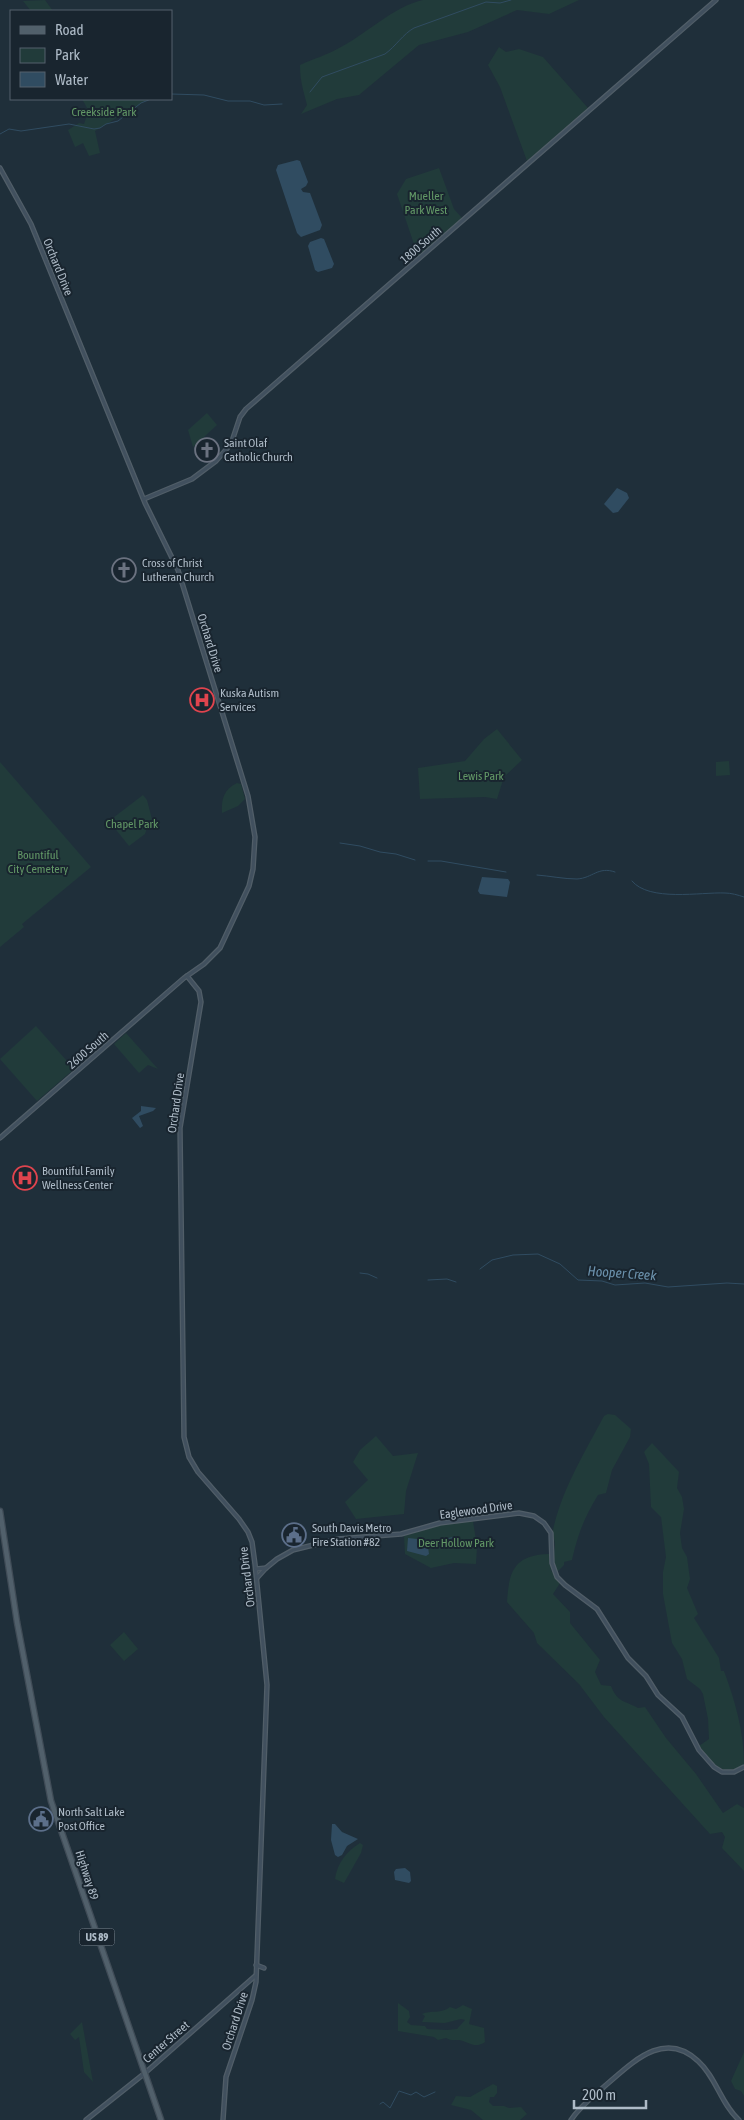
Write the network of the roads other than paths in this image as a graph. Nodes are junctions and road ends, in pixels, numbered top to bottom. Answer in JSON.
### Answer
{"nodes":[{"id":1,"x":716,"y":0,"type":"edge"},
{"id":2,"x":0,"y":168,"type":"edge"},
{"id":3,"x":144,"y":498,"type":"junction"},
{"id":4,"x":187,"y":976,"type":"junction"},
{"id":5,"x":0,"y":1138,"type":"edge"},
{"id":6,"x":0,"y":1511,"type":"edge"},
{"id":7,"x":266,"y":1568,"type":"junction"},
{"id":8,"x":256,"y":1570,"type":"junction"},
{"id":9,"x":257,"y":1579,"type":"junction"},
{"id":10,"x":744,"y":1766,"type":"edge"},
{"id":11,"x":256,"y":1965,"type":"junction"},
{"id":12,"x":264,"y":1968,"type":"dead end"},
{"id":13,"x":256,"y":1976,"type":"junction"},
{"id":14,"x":145,"y":2073,"type":"junction"},
{"id":15,"x":86,"y":2120,"type":"edge"},
{"id":16,"x":161,"y":2120,"type":"edge"},
{"id":17,"x":223,"y":2120,"type":"edge"},
{"id":18,"x":571,"y":2120,"type":"edge"},
{"id":19,"x":739,"y":2120,"type":"edge"}],
"edges":[{"from":1,"to":3,"type":"main road","name":"1800 South"},
{"from":2,"to":3,"type":"main road","name":"Orchard Drive"},
{"from":3,"to":4,"type":"main road","name":"Orchard Drive"},
{"from":4,"to":5,"type":"main road","name":"2600 South"},
{"from":4,"to":8,"type":"main road","name":"Orchard Drive"},
{"from":6,"to":14,"type":"main road","name":"Highway 89","number":"US 89"},
{"from":7,"to":8,"type":"main road","name":"Eaglewood Drive"},
{"from":7,"to":9,"type":"main road"},
{"from":7,"to":10,"type":"main road","name":"Eaglewood Drive"},
{"from":8,"to":9,"type":"main road","name":"Orchard Drive"},
{"from":9,"to":11,"type":"main road","name":"Orchard Drive"},
{"from":11,"to":12,"type":"main road"},
{"from":11,"to":13,"type":"main road","name":"Orchard Drive"},
{"from":13,"to":14,"type":"main road","name":"Center Street"},
{"from":13,"to":17,"type":"main road","name":"Orchard Drive"},
{"from":14,"to":15,"type":"main road","name":"Center Street"},
{"from":14,"to":16,"type":"main road","name":"Highway 89","number":"US 89"},
{"from":18,"to":19,"type":"main road"}]}
